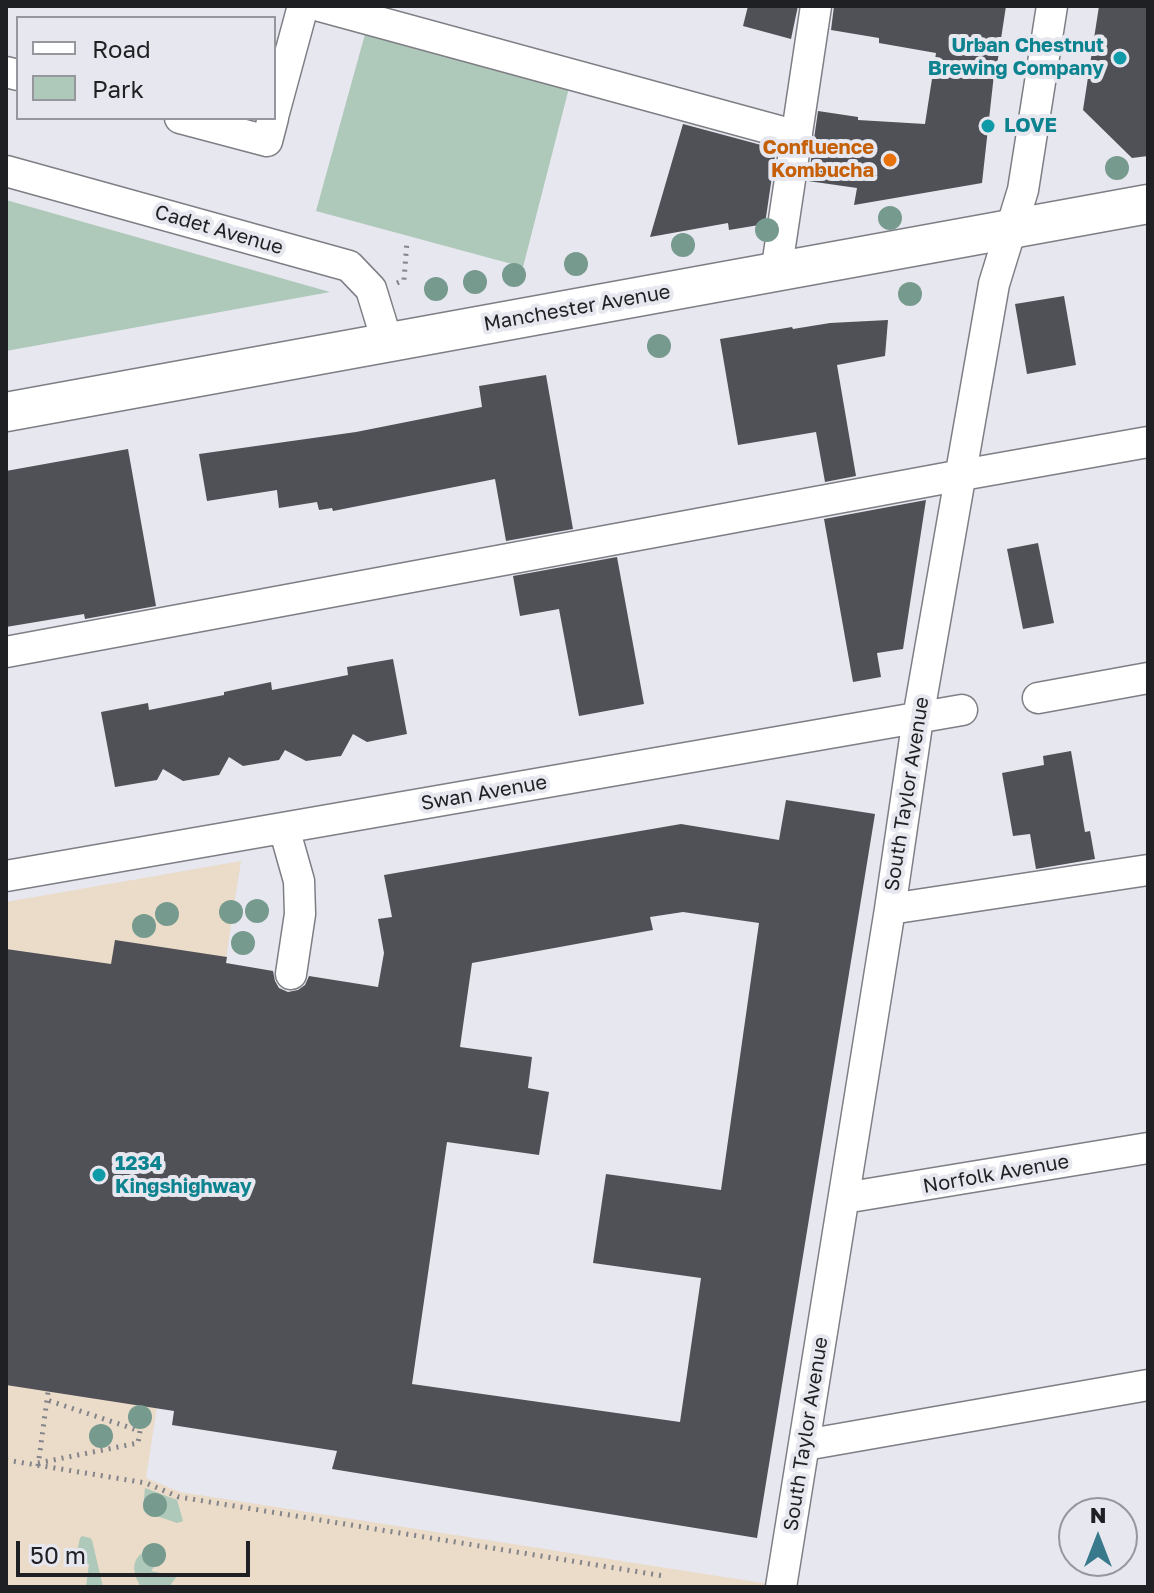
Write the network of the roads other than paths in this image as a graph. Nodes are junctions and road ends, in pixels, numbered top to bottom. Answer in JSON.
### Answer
{"nodes":[{"id":1,"x":303,"y":6,"type":"edge"},
{"id":2,"x":320,"y":6,"type":"edge"},
{"id":3,"x":816,"y":6,"type":"edge"},
{"id":4,"x":1052,"y":6,"type":"edge"},
{"id":5,"x":276,"y":105,"type":"edge"},
{"id":6,"x":188,"y":120,"type":"edge"},
{"id":7,"x":272,"y":120,"type":"edge"},
{"id":8,"x":797,"y":136,"type":"junction"},
{"id":9,"x":6,"y":171,"type":"edge"},
{"id":10,"x":1148,"y":204,"type":"edge"},
{"id":11,"x":1010,"y":229,"type":"junction"},
{"id":12,"x":776,"y":273,"type":"junction"},
{"id":13,"x":387,"y":341,"type":"junction"},
{"id":14,"x":6,"y":412,"type":"edge"},
{"id":15,"x":1148,"y":442,"type":"edge"},
{"id":16,"x":962,"y":475,"type":"junction"},
{"id":17,"x":6,"y":652,"type":"edge"},
{"id":18,"x":1148,"y":678,"type":"edge"},
{"id":19,"x":1038,"y":698,"type":"dead end"},
{"id":20,"x":962,"y":710,"type":"dead end"},
{"id":21,"x":918,"y":718,"type":"junction"},
{"id":22,"x":284,"y":828,"type":"junction"},
{"id":23,"x":1148,"y":870,"type":"edge"},
{"id":24,"x":6,"y":876,"type":"edge"},
{"id":25,"x":890,"y":909,"type":"junction"},
{"id":26,"x":291,"y":974,"type":"dead end"},
{"id":27,"x":1148,"y":1148,"type":"edge"},
{"id":28,"x":844,"y":1198,"type":"junction"},
{"id":29,"x":1148,"y":1385,"type":"edge"},
{"id":30,"x":805,"y":1445,"type":"junction"},
{"id":31,"x":781,"y":1587,"type":"edge"}],
"edges":[{"from":1,"to":5,"type":"street"},
{"from":2,"to":8,"type":"street"},
{"from":3,"to":8,"type":"street"},
{"from":4,"to":11,"type":"street","name":"South Taylor Avenue"},
{"from":6,"to":7,"type":"street"},
{"from":8,"to":12,"type":"street"},
{"from":9,"to":13,"type":"street","name":"Cadet Avenue"},
{"from":10,"to":11,"type":"main road","name":"Manchester Avenue"},
{"from":11,"to":12,"type":"main road","name":"Manchester Avenue"},
{"from":11,"to":16,"type":"street","name":"South Taylor Avenue"},
{"from":12,"to":13,"type":"main road","name":"Manchester Avenue"},
{"from":13,"to":14,"type":"main road","name":"Manchester Avenue"},
{"from":15,"to":16,"type":"street"},
{"from":16,"to":17,"type":"street"},
{"from":16,"to":21,"type":"street","name":"South Taylor Avenue"},
{"from":18,"to":19,"type":"street"},
{"from":20,"to":21,"type":"street","name":"Swan Avenue"},
{"from":21,"to":22,"type":"street","name":"Swan Avenue"},
{"from":21,"to":25,"type":"street","name":"South Taylor Avenue"},
{"from":22,"to":24,"type":"street","name":"Swan Avenue"},
{"from":22,"to":26,"type":"street"},
{"from":23,"to":25,"type":"street"},
{"from":25,"to":28,"type":"street","name":"South Taylor Avenue"},
{"from":27,"to":28,"type":"street","name":"Norfolk Avenue"},
{"from":28,"to":30,"type":"street","name":"South Taylor Avenue"},
{"from":29,"to":30,"type":"street"},
{"from":30,"to":31,"type":"street","name":"South Taylor Avenue"}]}
